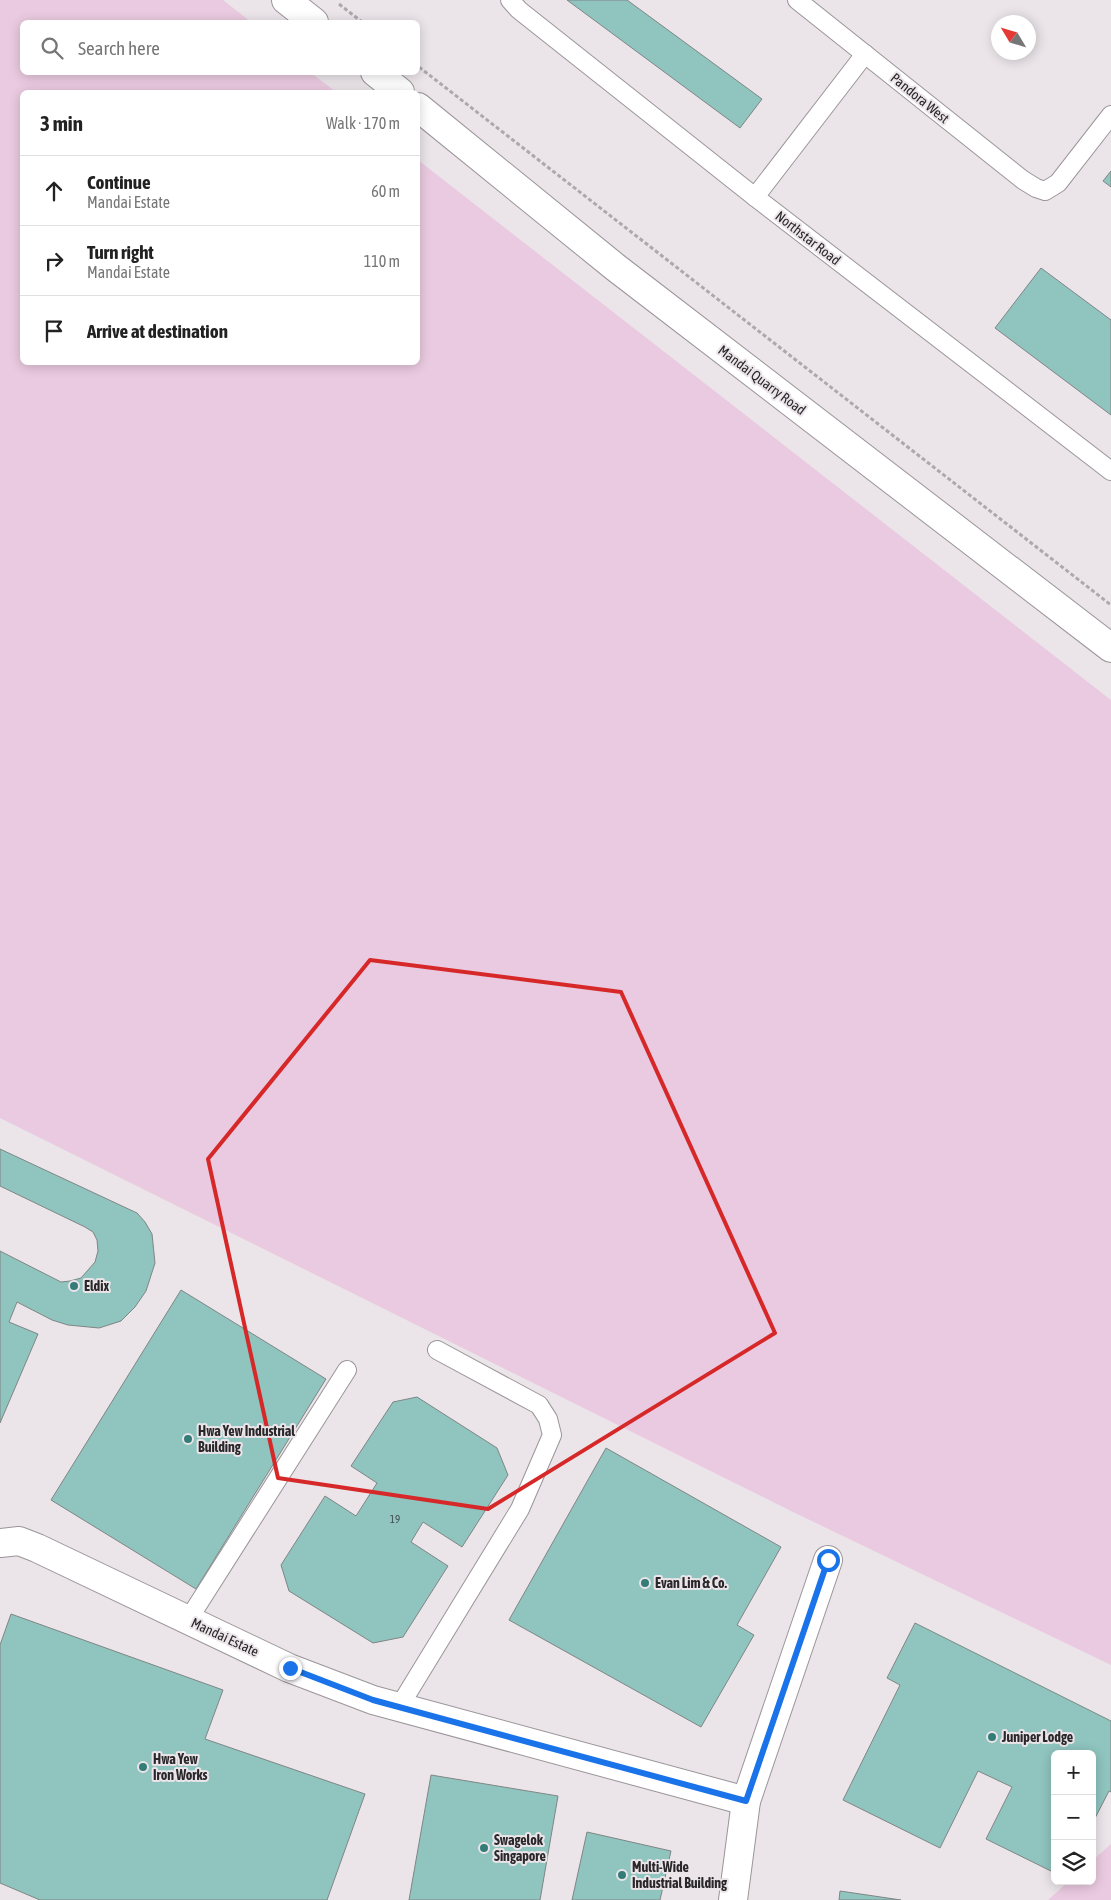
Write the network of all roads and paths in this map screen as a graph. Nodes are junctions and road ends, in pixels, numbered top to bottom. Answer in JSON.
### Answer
{"nodes":[{"id":1,"x":286,"y":0,"type":"edge"},
{"id":2,"x":333,"y":0,"type":"edge"},
{"id":3,"x":510,"y":0,"type":"edge"},
{"id":4,"x":797,"y":0,"type":"edge"},
{"id":5,"x":311,"y":20,"type":"edge"},
{"id":6,"x":359,"y":20,"type":"edge"},
{"id":7,"x":865,"y":54,"type":"junction"},
{"id":8,"x":420,"y":68,"type":"edge"},
{"id":9,"x":379,"y":75,"type":"edge"},
{"id":10,"x":398,"y":90,"type":"edge"},
{"id":11,"x":420,"y":109,"type":"edge"},
{"id":12,"x":1111,"y":115,"type":"edge"},
{"id":13,"x":755,"y":197,"type":"junction"},
{"id":14,"x":1111,"y":471,"type":"edge"},
{"id":15,"x":1111,"y":605,"type":"edge"},
{"id":16,"x":1111,"y":648,"type":"edge"},
{"id":17,"x":437,"y":1350,"type":"dead end"},
{"id":18,"x":347,"y":1370,"type":"dead end"},
{"id":19,"x":0,"y":1543,"type":"edge"},
{"id":20,"x":828,"y":1560,"type":"dead end"},
{"id":21,"x":188,"y":1620,"type":"junction"},
{"id":22,"x":399,"y":1707,"type":"junction"},
{"id":23,"x":746,"y":1801,"type":"junction"},
{"id":24,"x":733,"y":1900,"type":"edge"}],
"edges":[{"from":1,"to":5,"type":"street"},
{"from":2,"to":6,"type":"path"},
{"from":3,"to":13,"type":"lane","name":"Northstar Road"},
{"from":4,"to":7,"type":"lane","name":"Pandora West"},
{"from":7,"to":12,"type":"lane","name":"Pandora West"},
{"from":7,"to":13,"type":"lane"},
{"from":8,"to":15,"type":"path"},
{"from":9,"to":10,"type":"street"},
{"from":11,"to":16,"type":"street","name":"Mandai Quarry Road"},
{"from":13,"to":14,"type":"lane","name":"Northstar Road"},
{"from":17,"to":22,"type":"lane"},
{"from":18,"to":21,"type":"lane"},
{"from":19,"to":21,"type":"street","name":"Mandai Estate"},
{"from":20,"to":23,"type":"street"},
{"from":21,"to":22,"type":"street","name":"Mandai Estate"},
{"from":22,"to":23,"type":"street","name":"Mandai Estate"},
{"from":23,"to":24,"type":"street"}]}
